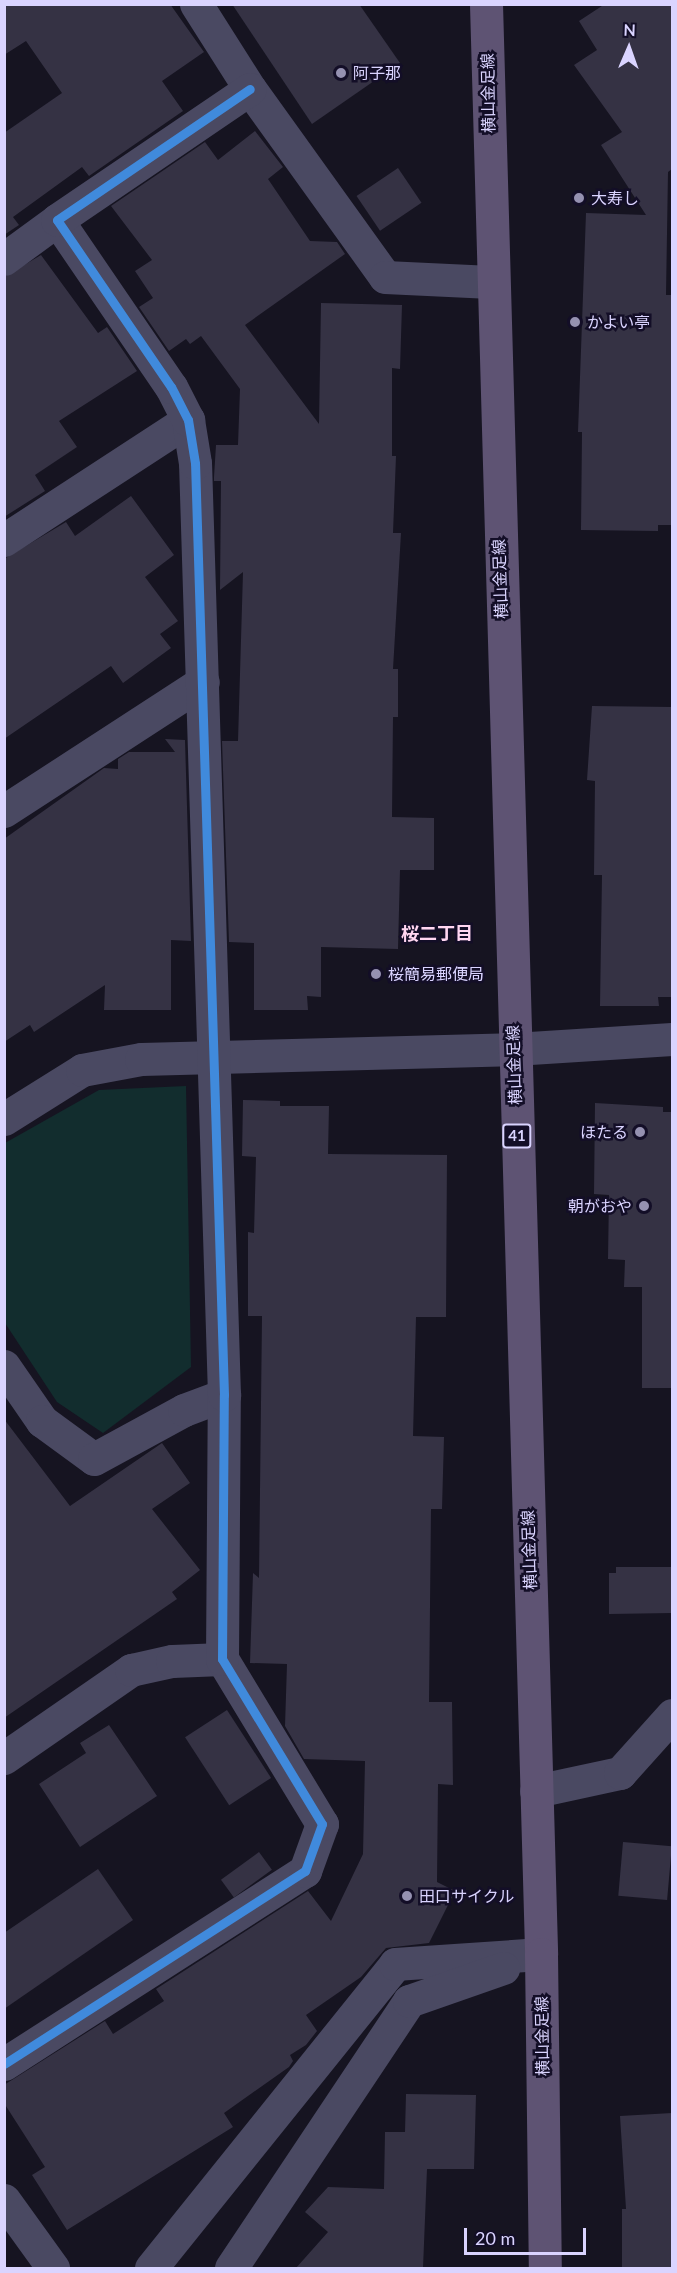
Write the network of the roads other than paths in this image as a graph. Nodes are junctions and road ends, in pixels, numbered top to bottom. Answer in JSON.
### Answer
{"nodes":[{"id":1,"x":196,"y":4,"type":"edge"},
{"id":2,"x":486,"y":4,"type":"edge"},
{"id":3,"x":250,"y":89,"type":"junction"},
{"id":4,"x":57,"y":220,"type":"junction"},
{"id":5,"x":4,"y":259,"type":"edge"},
{"id":6,"x":491,"y":282,"type":"junction"},
{"id":7,"x":188,"y":420,"type":"junction"},
{"id":8,"x":4,"y":540,"type":"edge"},
{"id":9,"x":203,"y":682,"type":"junction"},
{"id":10,"x":4,"y":811,"type":"edge"},
{"id":11,"x":672,"y":1039,"type":"edge"},
{"id":12,"x":514,"y":1049,"type":"junction"},
{"id":13,"x":213,"y":1056,"type":"junction"},
{"id":14,"x":4,"y":1119,"type":"edge"},
{"id":15,"x":4,"y":1366,"type":"edge"},
{"id":16,"x":224,"y":1395,"type":"junction"},
{"id":17,"x":222,"y":1659,"type":"junction"},
{"id":18,"x":672,"y":1715,"type":"edge"},
{"id":19,"x":4,"y":1758,"type":"edge"},
{"id":20,"x":536,"y":1791,"type":"junction"},
{"id":21,"x":541,"y":1954,"type":"junction"},
{"id":22,"x":4,"y":2064,"type":"edge"},
{"id":23,"x":4,"y":2200,"type":"edge"},
{"id":24,"x":53,"y":2268,"type":"edge"},
{"id":25,"x":151,"y":2268,"type":"edge"},
{"id":26,"x":231,"y":2268,"type":"edge"},
{"id":27,"x":545,"y":2268,"type":"edge"}],
"edges":[{"from":1,"to":3,"type":"street"},
{"from":2,"to":6,"type":"main road","name":"横山金足線","number":"41"},
{"from":3,"to":4,"type":"street"},
{"from":3,"to":6,"type":"street"},
{"from":4,"to":5,"type":"street"},
{"from":4,"to":7,"type":"street"},
{"from":6,"to":12,"type":"main road","name":"横山金足線","number":"41"},
{"from":7,"to":8,"type":"street"},
{"from":7,"to":9,"type":"street"},
{"from":9,"to":10,"type":"street"},
{"from":9,"to":13,"type":"street"},
{"from":11,"to":12,"type":"street"},
{"from":12,"to":13,"type":"street"},
{"from":12,"to":20,"type":"main road","name":"横山金足線","number":"41"},
{"from":13,"to":14,"type":"street"},
{"from":13,"to":16,"type":"street"},
{"from":15,"to":16,"type":"street"},
{"from":16,"to":17,"type":"street"},
{"from":17,"to":19,"type":"street"},
{"from":17,"to":22,"type":"street"},
{"from":18,"to":20,"type":"street"},
{"from":20,"to":21,"type":"main road","name":"横山金足線","number":"41"},
{"from":21,"to":25,"type":"street"},
{"from":21,"to":26,"type":"street"},
{"from":21,"to":27,"type":"main road","name":"横山金足線","number":"41"},
{"from":23,"to":24,"type":"street"}]}
